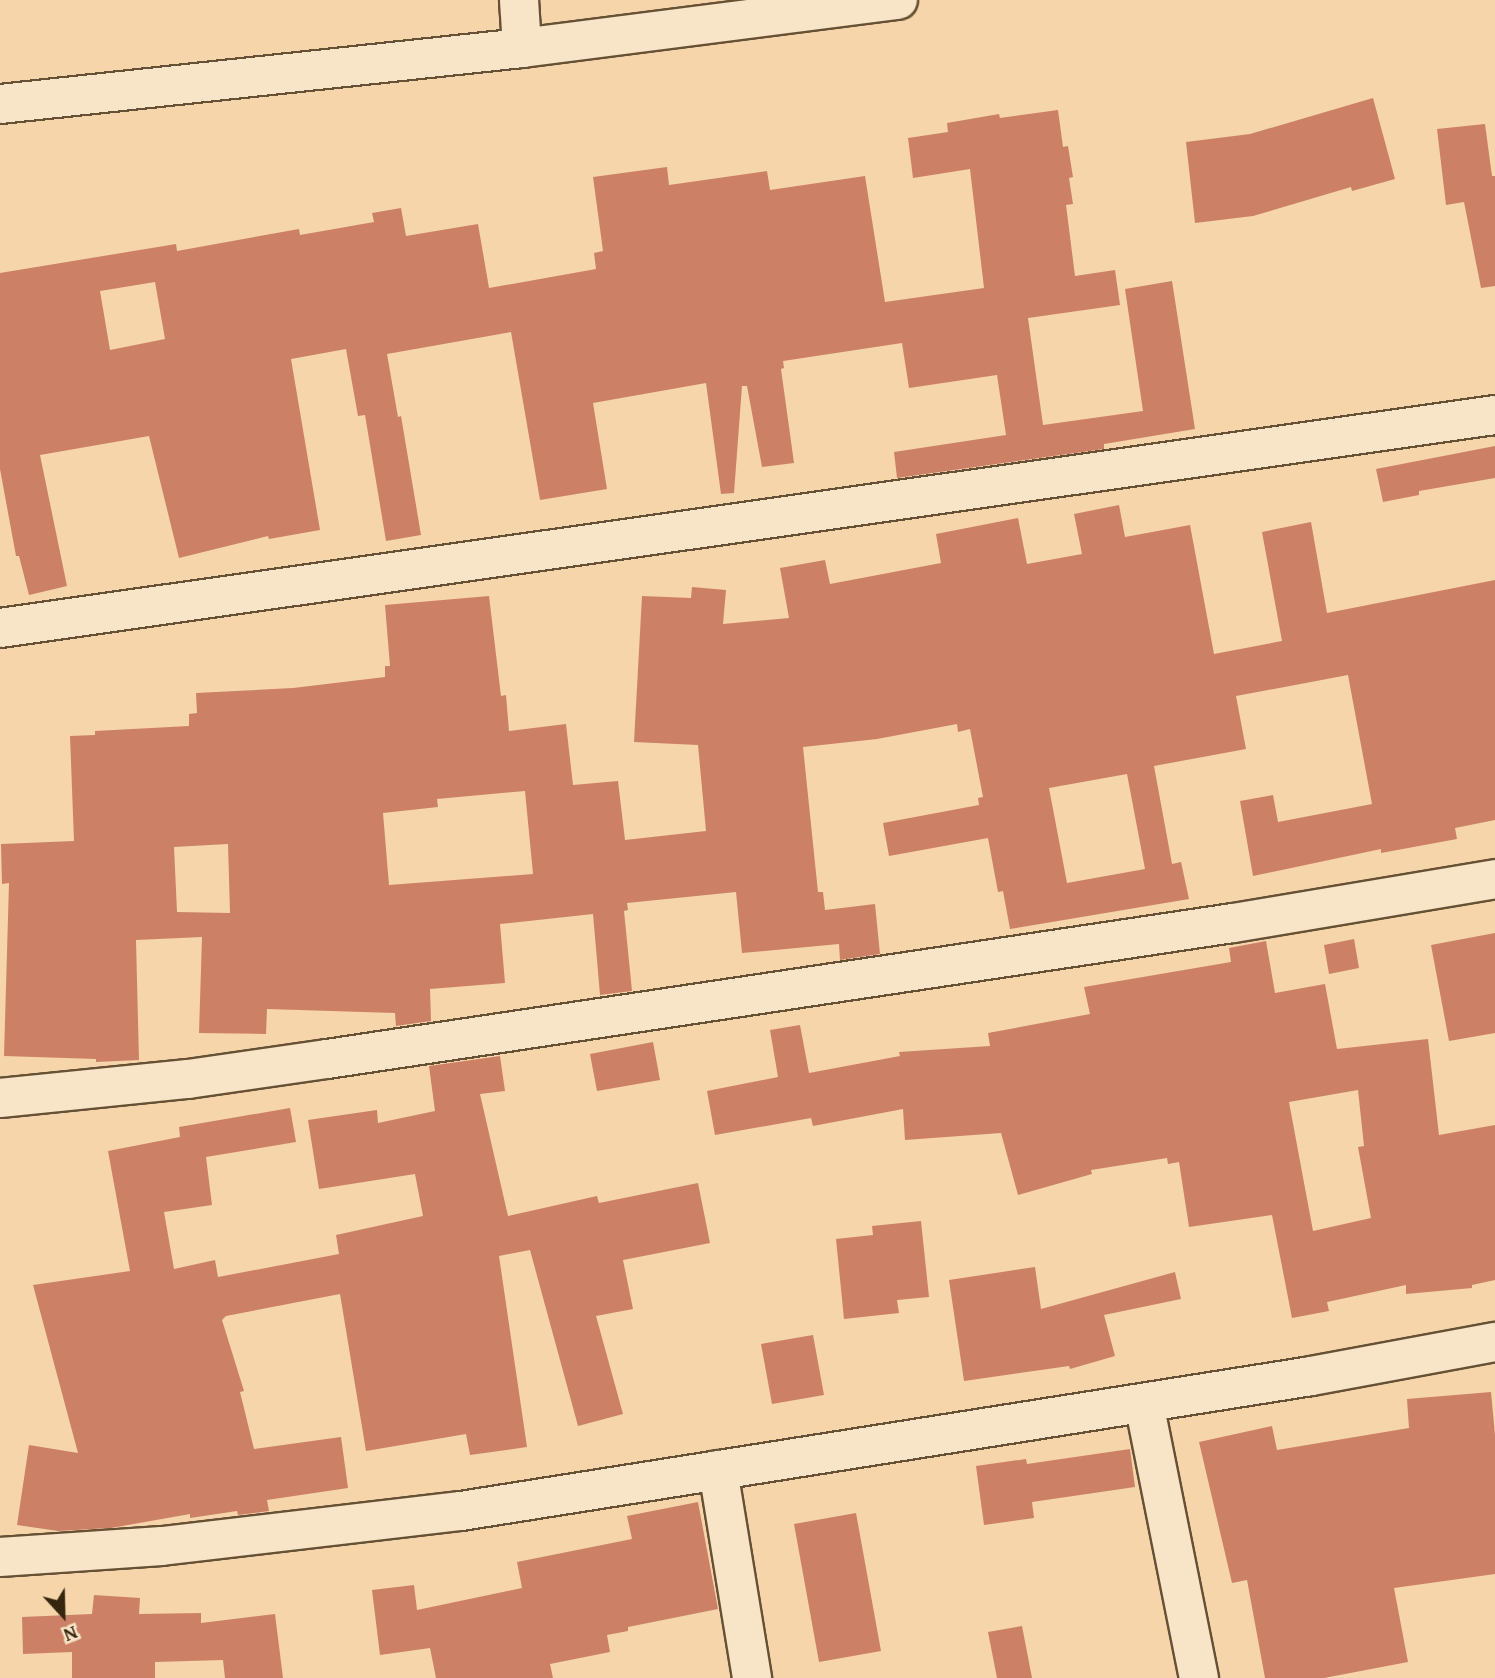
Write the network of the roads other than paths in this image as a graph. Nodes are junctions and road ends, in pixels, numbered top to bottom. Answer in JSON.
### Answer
{"nodes":[{"id":1,"x":519,"y":0,"type":"edge"},
{"id":2,"x":898,"y":0,"type":"edge"},
{"id":3,"x":522,"y":48,"type":"junction"},
{"id":4,"x":0,"y":104,"type":"edge"},
{"id":5,"x":1495,"y":415,"type":"edge"},
{"id":6,"x":0,"y":628,"type":"edge"},
{"id":7,"x":1495,"y":879,"type":"edge"},
{"id":8,"x":0,"y":1098,"type":"edge"},
{"id":9,"x":1495,"y":1342,"type":"edge"},
{"id":10,"x":1144,"y":1403,"type":"junction"},
{"id":11,"x":718,"y":1470,"type":"junction"},
{"id":12,"x":0,"y":1557,"type":"edge"},
{"id":13,"x":752,"y":1678,"type":"edge"},
{"id":14,"x":1199,"y":1678,"type":"edge"}],
"edges":[{"from":1,"to":3,"type":"street"},
{"from":2,"to":3,"type":"street"},
{"from":3,"to":4,"type":"street"},
{"from":5,"to":6,"type":"street"},
{"from":7,"to":8,"type":"street"},
{"from":9,"to":10,"type":"street"},
{"from":10,"to":11,"type":"street"},
{"from":10,"to":14,"type":"street"},
{"from":11,"to":12,"type":"street"},
{"from":11,"to":13,"type":"street"}]}
